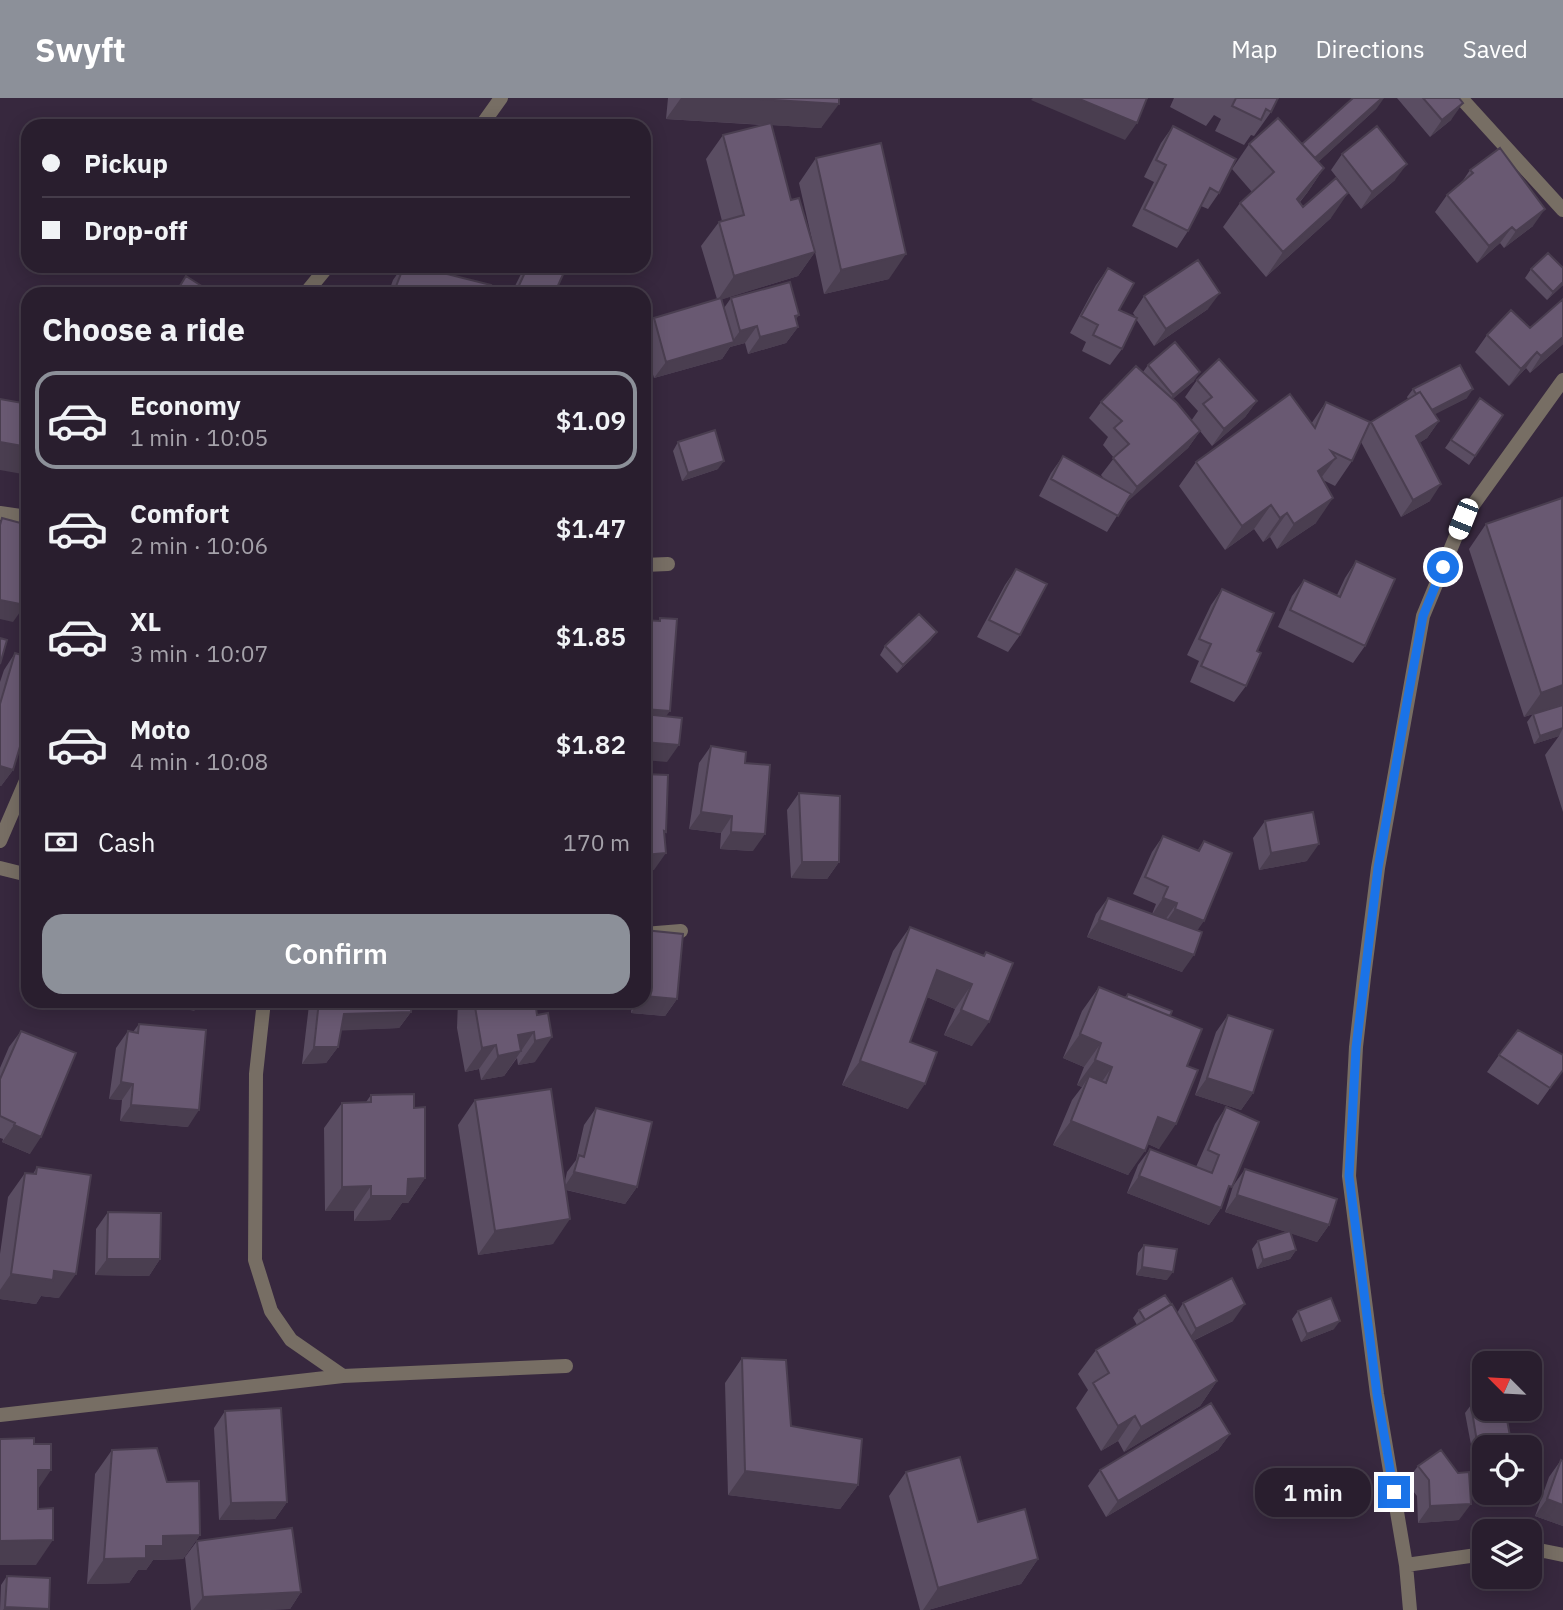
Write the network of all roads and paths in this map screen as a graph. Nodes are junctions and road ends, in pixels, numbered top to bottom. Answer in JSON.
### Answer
{"nodes":[{"id":1,"x":501,"y":98,"type":"edge"},
{"id":2,"x":1461,"y":98,"type":"edge"},
{"id":3,"x":486,"y":119,"type":"edge"},
{"id":4,"x":1563,"y":210,"type":"edge"},
{"id":5,"x":322,"y":273,"type":"edge"},
{"id":6,"x":311,"y":287,"type":"edge"},
{"id":7,"x":1563,"y":380,"type":"edge"},
{"id":8,"x":0,"y":513,"type":"edge"},
{"id":9,"x":21,"y":516,"type":"edge"},
{"id":10,"x":668,"y":564,"type":"dead end"},
{"id":11,"x":651,"y":565,"type":"edge"},
{"id":12,"x":21,"y":792,"type":"edge"},
{"id":13,"x":0,"y":841,"type":"edge"},
{"id":14,"x":0,"y":868,"type":"edge"},
{"id":15,"x":21,"y":873,"type":"edge"},
{"id":16,"x":681,"y":931,"type":"edge"},
{"id":17,"x":651,"y":933,"type":"edge"},
{"id":18,"x":263,"y":1008,"type":"edge"},
{"id":19,"x":566,"y":1366,"type":"dead end"},
{"id":20,"x":343,"y":1376,"type":"junction"},
{"id":21,"x":0,"y":1415,"type":"edge"},
{"id":22,"x":1542,"y":1551,"type":"edge"},
{"id":23,"x":1563,"y":1555,"type":"edge"},
{"id":24,"x":1472,"y":1556,"type":"edge"},
{"id":25,"x":1406,"y":1565,"type":"junction"},
{"id":26,"x":1410,"y":1610,"type":"edge"}],
"edges":[{"from":1,"to":3,"type":"street"},
{"from":2,"to":4,"type":"street"},
{"from":5,"to":6,"type":"street"},
{"from":7,"to":25,"type":"street"},
{"from":8,"to":9,"type":"street"},
{"from":10,"to":11,"type":"street"},
{"from":12,"to":13,"type":"street"},
{"from":14,"to":15,"type":"street"},
{"from":16,"to":17,"type":"street"},
{"from":18,"to":20,"type":"street"},
{"from":19,"to":20,"type":"street"},
{"from":20,"to":21,"type":"street"},
{"from":22,"to":23,"type":"street"},
{"from":24,"to":25,"type":"street"},
{"from":25,"to":26,"type":"street"}]}
